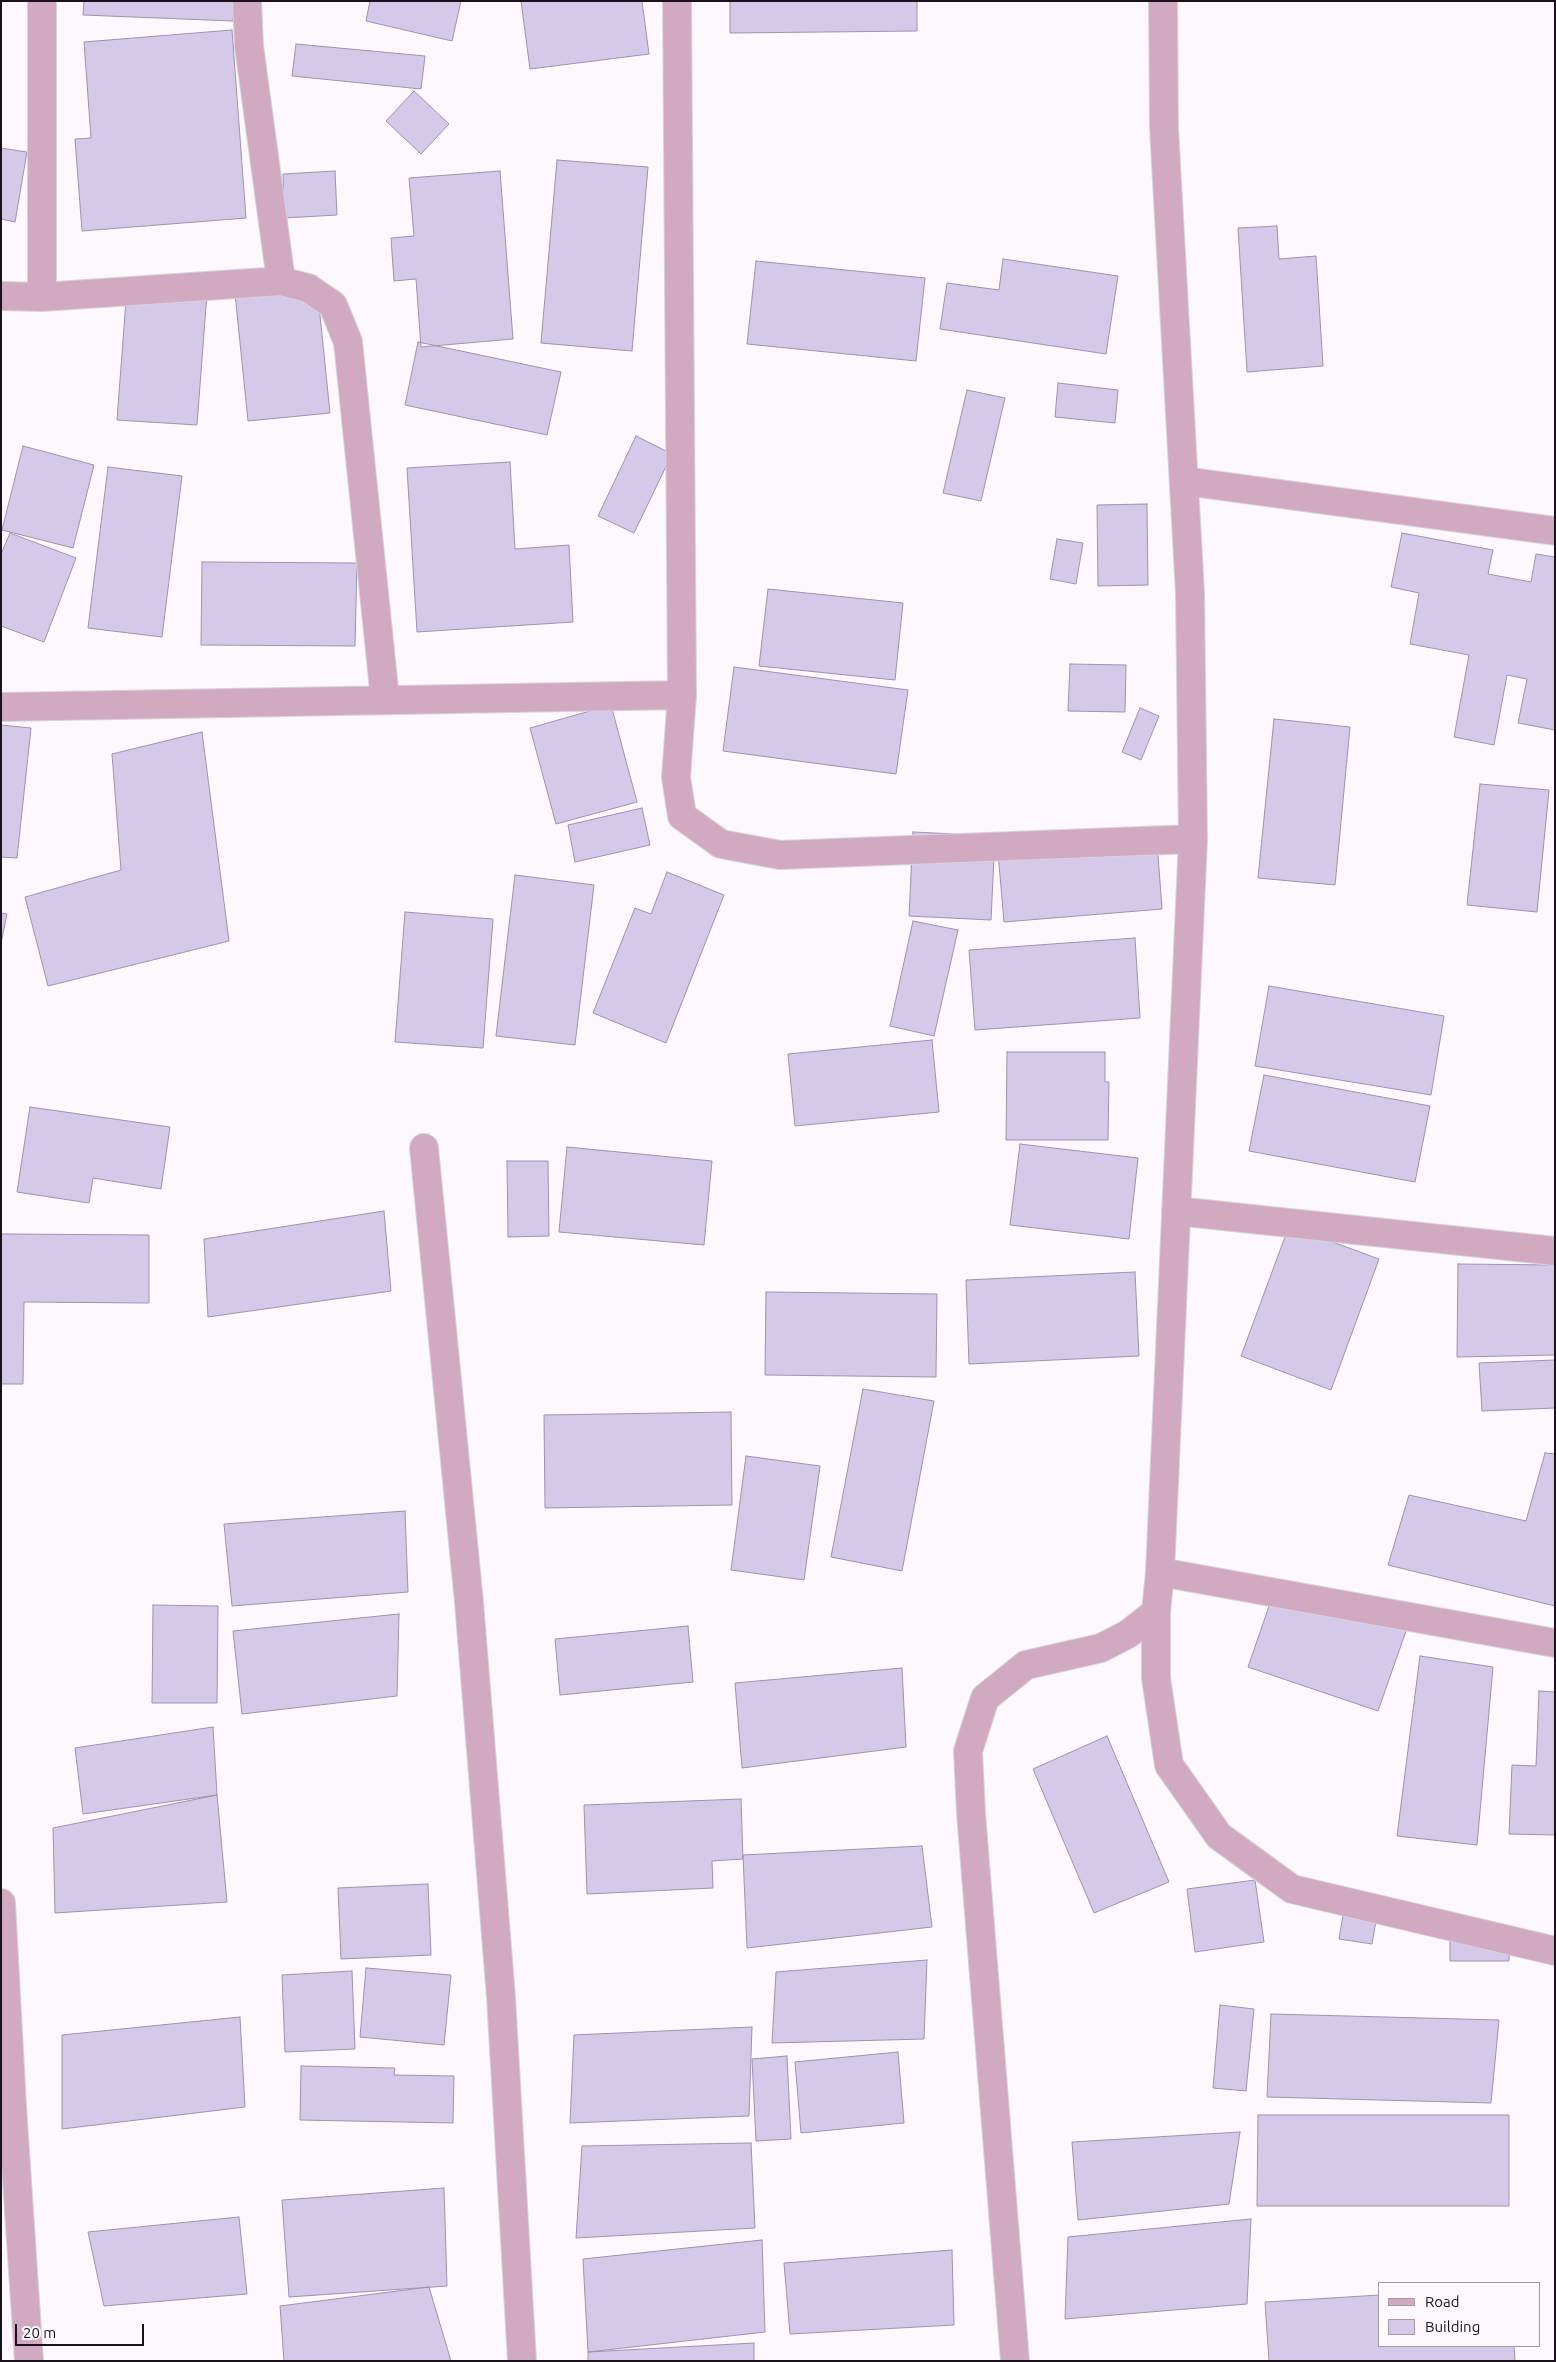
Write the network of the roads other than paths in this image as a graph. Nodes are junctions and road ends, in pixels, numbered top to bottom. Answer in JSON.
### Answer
{"nodes":[{"id":1,"x":42,"y":1,"type":"edge"},
{"id":2,"x":246,"y":1,"type":"edge"},
{"id":3,"x":677,"y":1,"type":"edge"},
{"id":4,"x":1163,"y":1,"type":"edge"},
{"id":5,"x":281,"y":281,"type":"junction"},
{"id":6,"x":1,"y":296,"type":"edge"},
{"id":7,"x":42,"y":297,"type":"junction"},
{"id":8,"x":1184,"y":481,"type":"junction"},
{"id":9,"x":1555,"y":531,"type":"edge"},
{"id":10,"x":682,"y":695,"type":"junction"},
{"id":11,"x":385,"y":699,"type":"junction"},
{"id":12,"x":1,"y":707,"type":"edge"},
{"id":13,"x":1193,"y":840,"type":"junction"},
{"id":14,"x":424,"y":1148,"type":"dead end"},
{"id":15,"x":1176,"y":1211,"type":"junction"},
{"id":16,"x":1555,"y":1251,"type":"edge"},
{"id":17,"x":1160,"y":1572,"type":"junction"},
{"id":18,"x":1156,"y":1612,"type":"junction"},
{"id":19,"x":1555,"y":1643,"type":"edge"},
{"id":20,"x":1,"y":1903,"type":"edge"},
{"id":21,"x":1555,"y":1950,"type":"edge"},
{"id":22,"x":29,"y":2361,"type":"edge"},
{"id":23,"x":522,"y":2361,"type":"edge"},
{"id":24,"x":1015,"y":2361,"type":"edge"}],
"edges":[{"from":1,"to":7,"type":"street"},
{"from":2,"to":5,"type":"street"},
{"from":3,"to":10,"type":"street"},
{"from":4,"to":8,"type":"street"},
{"from":5,"to":7,"type":"street"},
{"from":5,"to":11,"type":"street"},
{"from":6,"to":7,"type":"street"},
{"from":8,"to":9,"type":"street"},
{"from":8,"to":13,"type":"street"},
{"from":10,"to":11,"type":"street"},
{"from":10,"to":13,"type":"street"},
{"from":11,"to":12,"type":"street"},
{"from":13,"to":15,"type":"street"},
{"from":14,"to":23,"type":"street"},
{"from":15,"to":16,"type":"street"},
{"from":15,"to":17,"type":"street"},
{"from":17,"to":18,"type":"street"},
{"from":17,"to":19,"type":"street"},
{"from":18,"to":21,"type":"street"},
{"from":18,"to":24,"type":"street"},
{"from":20,"to":22,"type":"street"}]}
